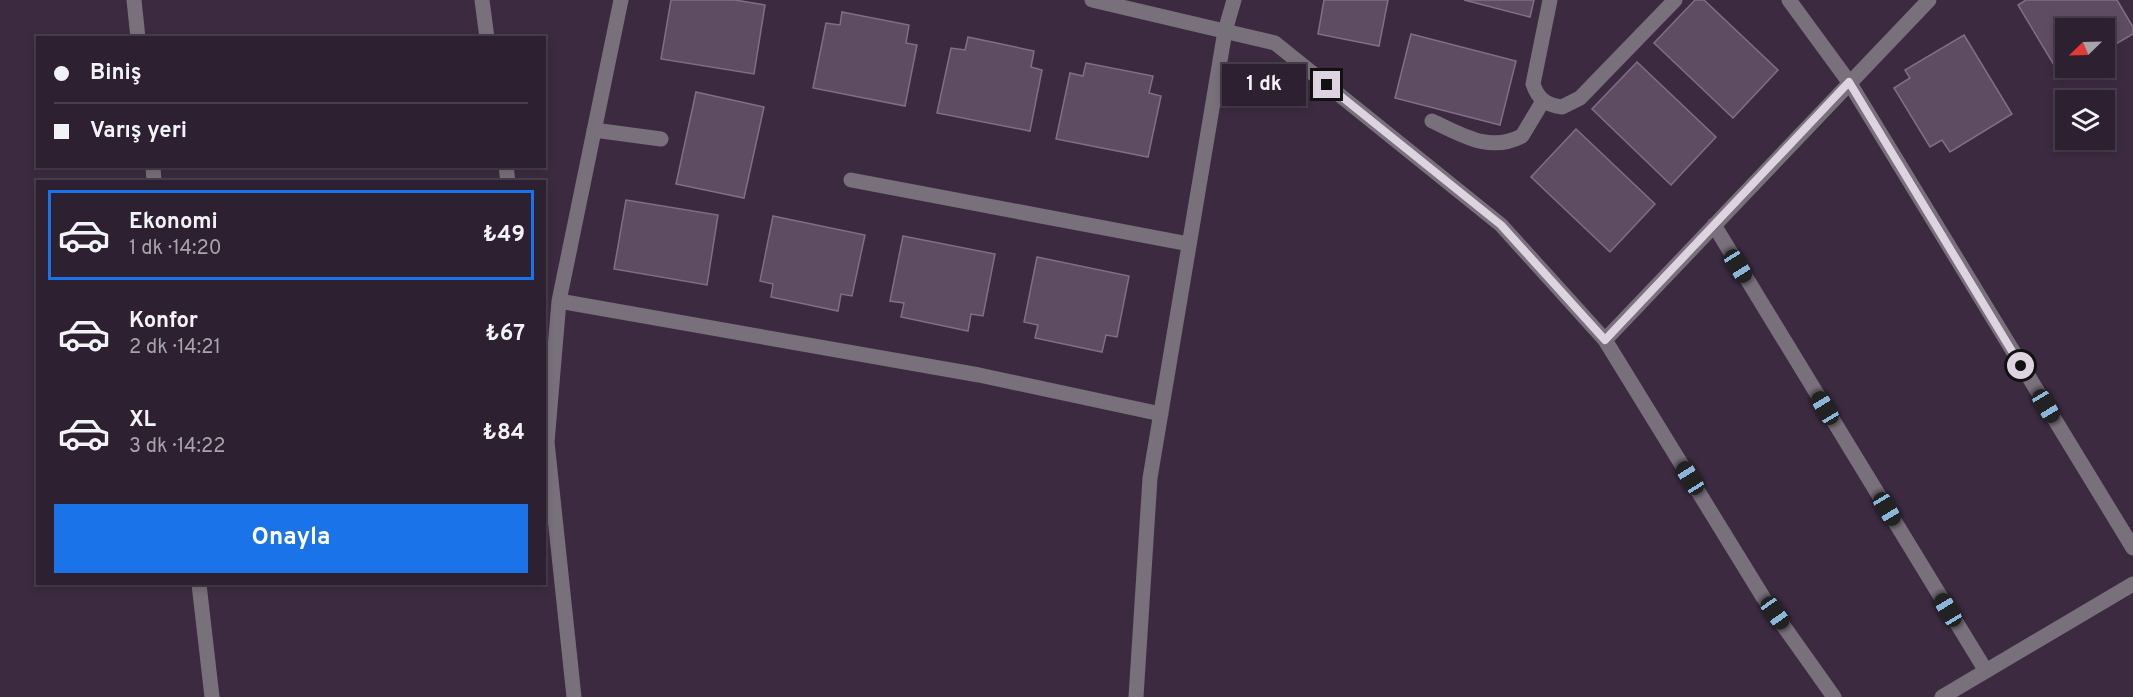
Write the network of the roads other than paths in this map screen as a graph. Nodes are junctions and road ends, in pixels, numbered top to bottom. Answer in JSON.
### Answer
{"nodes":[{"id":1,"x":134,"y":0,"type":"edge"},
{"id":2,"x":482,"y":0,"type":"edge"},
{"id":3,"x":621,"y":0,"type":"edge"},
{"id":4,"x":1092,"y":0,"type":"edge"},
{"id":5,"x":1234,"y":0,"type":"edge"},
{"id":6,"x":1550,"y":0,"type":"edge"},
{"id":7,"x":1675,"y":0,"type":"edge"},
{"id":8,"x":1789,"y":0,"type":"edge"},
{"id":9,"x":1929,"y":0,"type":"edge"},
{"id":10,"x":1225,"y":31,"type":"junction"},
{"id":11,"x":138,"y":36,"type":"edge"},
{"id":12,"x":487,"y":36,"type":"edge"},
{"id":13,"x":1849,"y":82,"type":"junction"},
{"id":14,"x":1543,"y":100,"type":"junction"},
{"id":15,"x":1432,"y":121,"type":"dead end"},
{"id":16,"x":594,"y":130,"type":"junction"},
{"id":17,"x":661,"y":139,"type":"dead end"},
{"id":18,"x":851,"y":180,"type":"dead end"},
{"id":19,"x":1714,"y":225,"type":"junction"},
{"id":20,"x":1190,"y":244,"type":"junction"},
{"id":21,"x":559,"y":301,"type":"junction"},
{"id":22,"x":1605,"y":340,"type":"junction"},
{"id":23,"x":1161,"y":414,"type":"junction"},
{"id":24,"x":546,"y":427,"type":"edge"},
{"id":25,"x":546,"y":446,"type":"edge"},
{"id":26,"x":2133,"y":549,"type":"edge"},
{"id":27,"x":2133,"y":584,"type":"edge"},
{"id":28,"x":199,"y":585,"type":"edge"},
{"id":29,"x":1986,"y":671,"type":"junction"},
{"id":30,"x":212,"y":697,"type":"edge"},
{"id":31,"x":574,"y":697,"type":"edge"},
{"id":32,"x":1136,"y":697,"type":"edge"},
{"id":33,"x":1834,"y":697,"type":"edge"},
{"id":34,"x":1942,"y":697,"type":"edge"}],
"edges":[{"from":1,"to":11,"type":"street"},
{"from":2,"to":12,"type":"street"},
{"from":3,"to":16,"type":"street"},
{"from":4,"to":10,"type":"street"},
{"from":5,"to":10,"type":"street"},
{"from":6,"to":14,"type":"street"},
{"from":7,"to":14,"type":"street"},
{"from":8,"to":13,"type":"street"},
{"from":9,"to":13,"type":"street"},
{"from":10,"to":20,"type":"street"},
{"from":10,"to":22,"type":"street"},
{"from":13,"to":19,"type":"street"},
{"from":13,"to":26,"type":"street"},
{"from":14,"to":15,"type":"street"},
{"from":16,"to":17,"type":"street"},
{"from":16,"to":21,"type":"street"},
{"from":18,"to":20,"type":"street"},
{"from":19,"to":22,"type":"street"},
{"from":19,"to":29,"type":"street"},
{"from":20,"to":23,"type":"street"},
{"from":21,"to":23,"type":"street"},
{"from":21,"to":24,"type":"street"},
{"from":22,"to":33,"type":"street"},
{"from":23,"to":32,"type":"street"},
{"from":25,"to":31,"type":"street"},
{"from":27,"to":29,"type":"street"},
{"from":28,"to":30,"type":"street"},
{"from":29,"to":34,"type":"street"}]}
